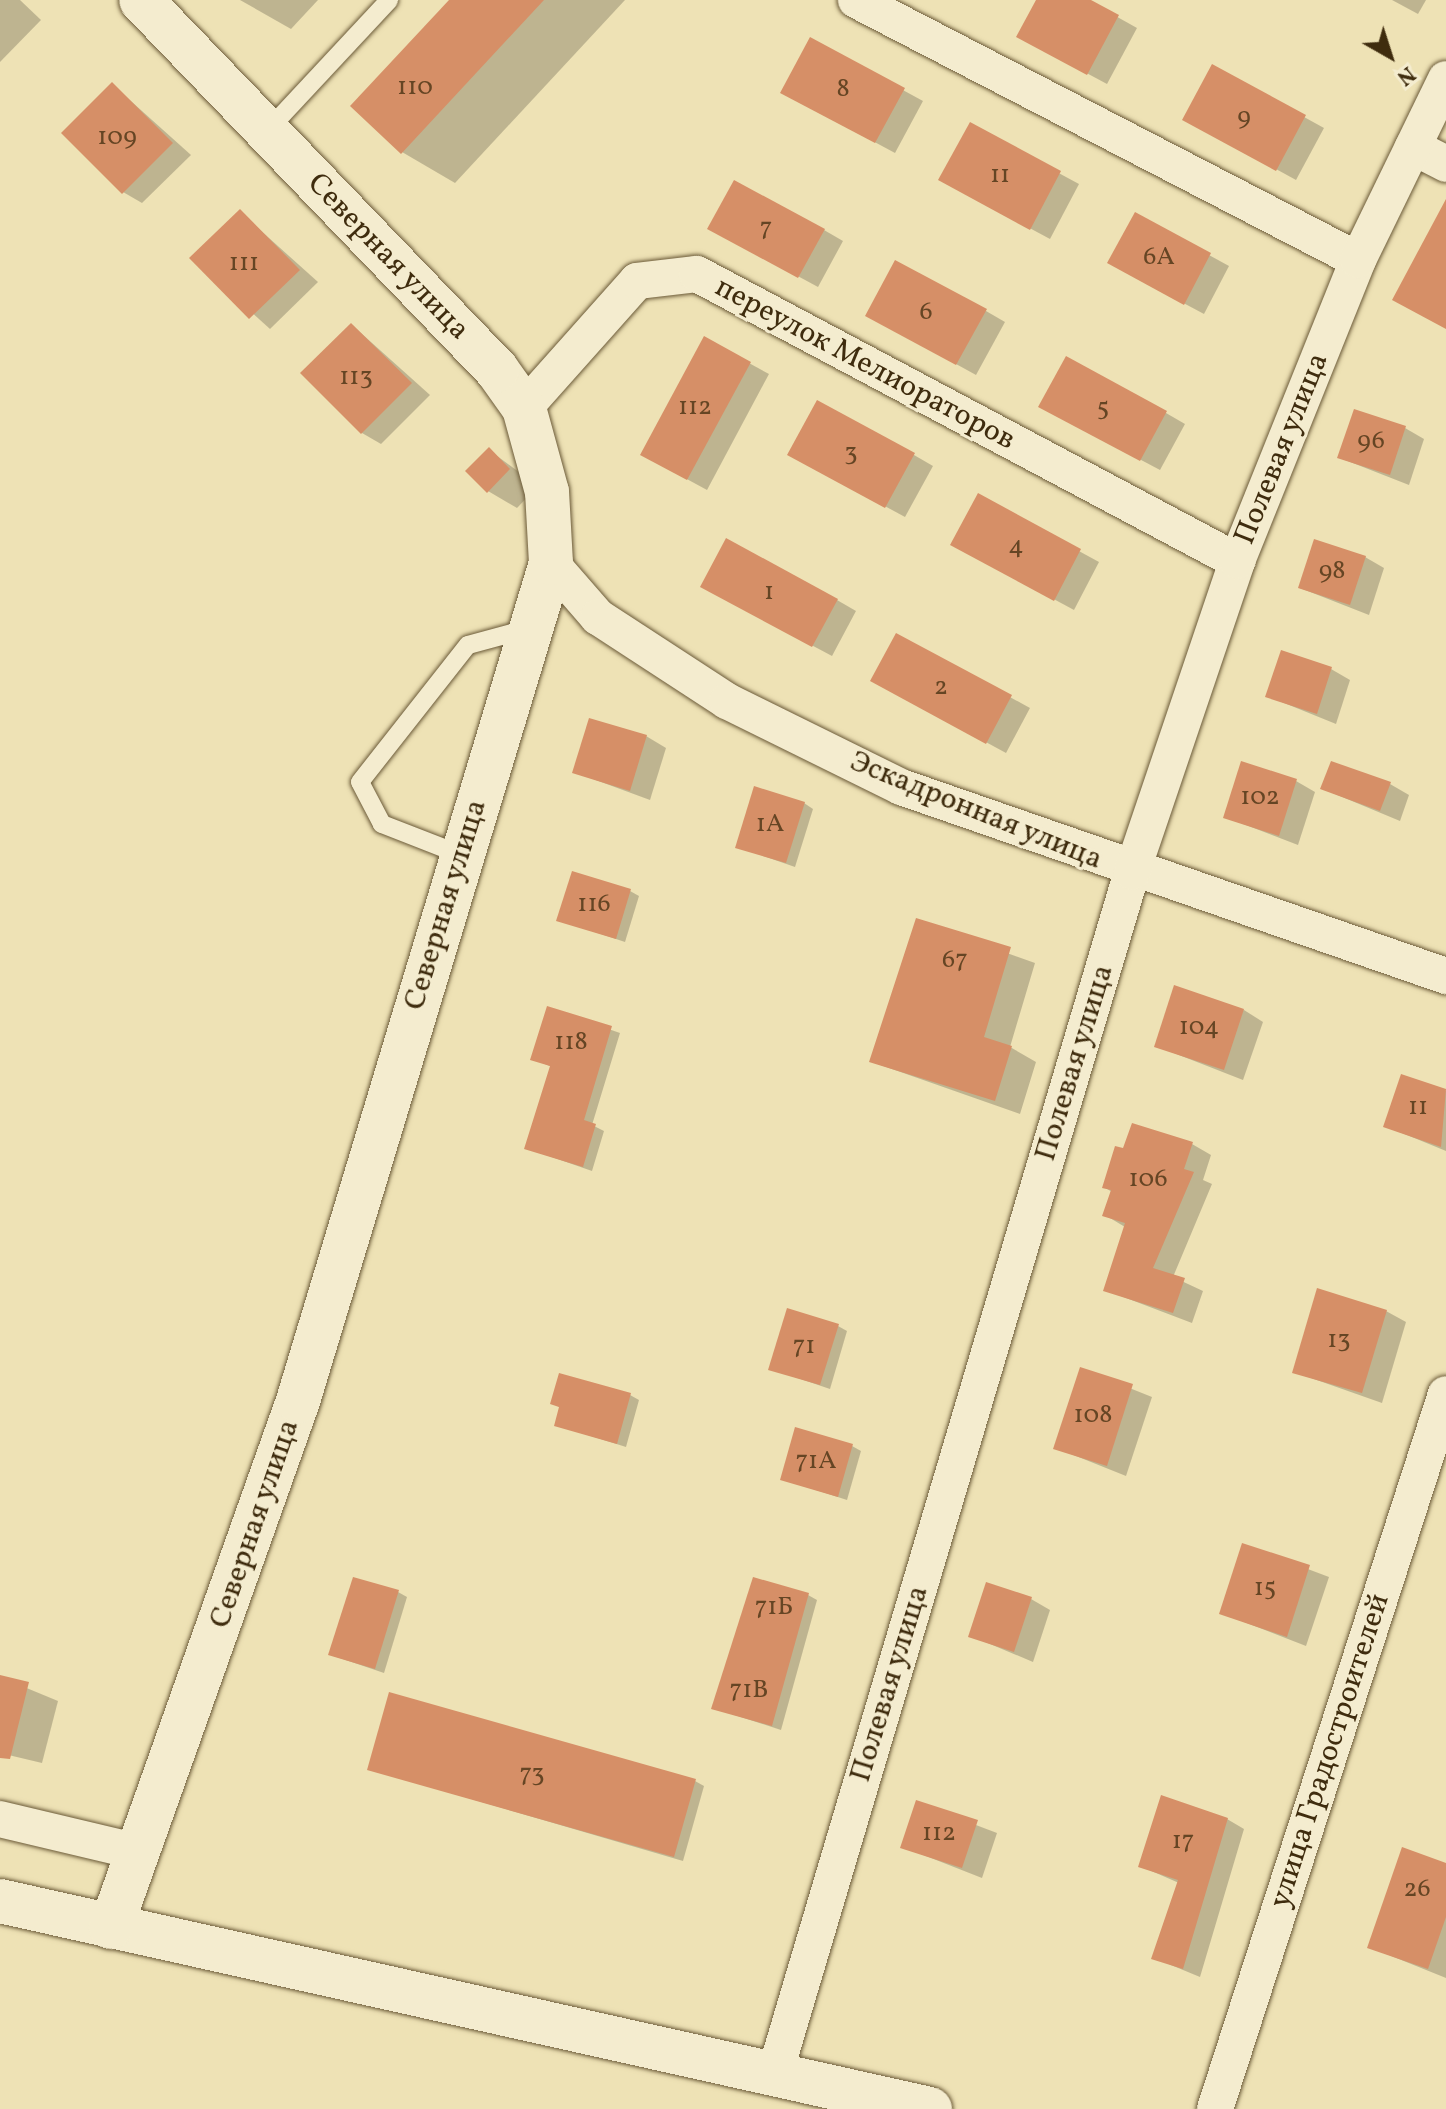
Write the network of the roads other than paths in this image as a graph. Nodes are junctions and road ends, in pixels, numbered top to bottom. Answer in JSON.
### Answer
{"nodes":[{"id":1,"x":141,"y":0,"type":"edge"},
{"id":2,"x":389,"y":0,"type":"edge"},
{"id":3,"x":856,"y":0,"type":"edge"},
{"id":4,"x":1446,"y":79,"type":"edge"},
{"id":5,"x":267,"y":131,"type":"junction"},
{"id":6,"x":1413,"y":147,"type":"junction"},
{"id":7,"x":1446,"y":164,"type":"edge"},
{"id":8,"x":1358,"y":260,"type":"junction"},
{"id":9,"x":524,"y":408,"type":"junction"},
{"id":10,"x":1237,"y":561,"type":"junction"},
{"id":11,"x":551,"y":563,"type":"junction"},
{"id":12,"x":538,"y":627,"type":"junction"},
{"id":13,"x":459,"y":854,"type":"junction"},
{"id":14,"x":1132,"y":872,"type":"junction"},
{"id":15,"x":1446,"y":976,"type":"edge"},
{"id":16,"x":1446,"y":1394,"type":"edge"},
{"id":17,"x":0,"y":1819,"type":"edge"},
{"id":18,"x":139,"y":1852,"type":"junction"},
{"id":19,"x":0,"y":1901,"type":"edge"},
{"id":20,"x":111,"y":1927,"type":"junction"},
{"id":21,"x":775,"y":2073,"type":"junction"},
{"id":22,"x":930,"y":2109,"type":"edge"},
{"id":23,"x":1215,"y":2109,"type":"edge"}],
"edges":[{"from":1,"to":5,"type":"street","name":"Северная улица"},
{"from":2,"to":5,"type":"lane"},
{"from":3,"to":8,"type":"street"},
{"from":4,"to":6,"type":"street","name":"Полевая улица"},
{"from":5,"to":9,"type":"street","name":"Северная улица"},
{"from":6,"to":7,"type":"street"},
{"from":6,"to":8,"type":"street","name":"Полевая улица"},
{"from":8,"to":10,"type":"street","name":"Полевая улица"},
{"from":9,"to":10,"type":"street","name":"переулок Мелиораторов"},
{"from":9,"to":11,"type":"street","name":"Северная улица"},
{"from":10,"to":14,"type":"street","name":"Полевая улица"},
{"from":11,"to":12,"type":"street","name":"Северная улица"},
{"from":11,"to":14,"type":"street","name":"Эскадронная улица"},
{"from":12,"to":13,"type":"street","name":"Северная улица"},
{"from":12,"to":13,"type":"lane"},
{"from":13,"to":18,"type":"street","name":"Северная улица"},
{"from":14,"to":15,"type":"street","name":"Эскадронная улица"},
{"from":14,"to":21,"type":"street","name":"Полевая улица"},
{"from":16,"to":23,"type":"street","name":"улица Градостроителей"},
{"from":17,"to":18,"type":"street"},
{"from":18,"to":20,"type":"street","name":"Северная улица"},
{"from":19,"to":20,"type":"street"},
{"from":20,"to":21,"type":"street"},
{"from":21,"to":22,"type":"street"}]}
